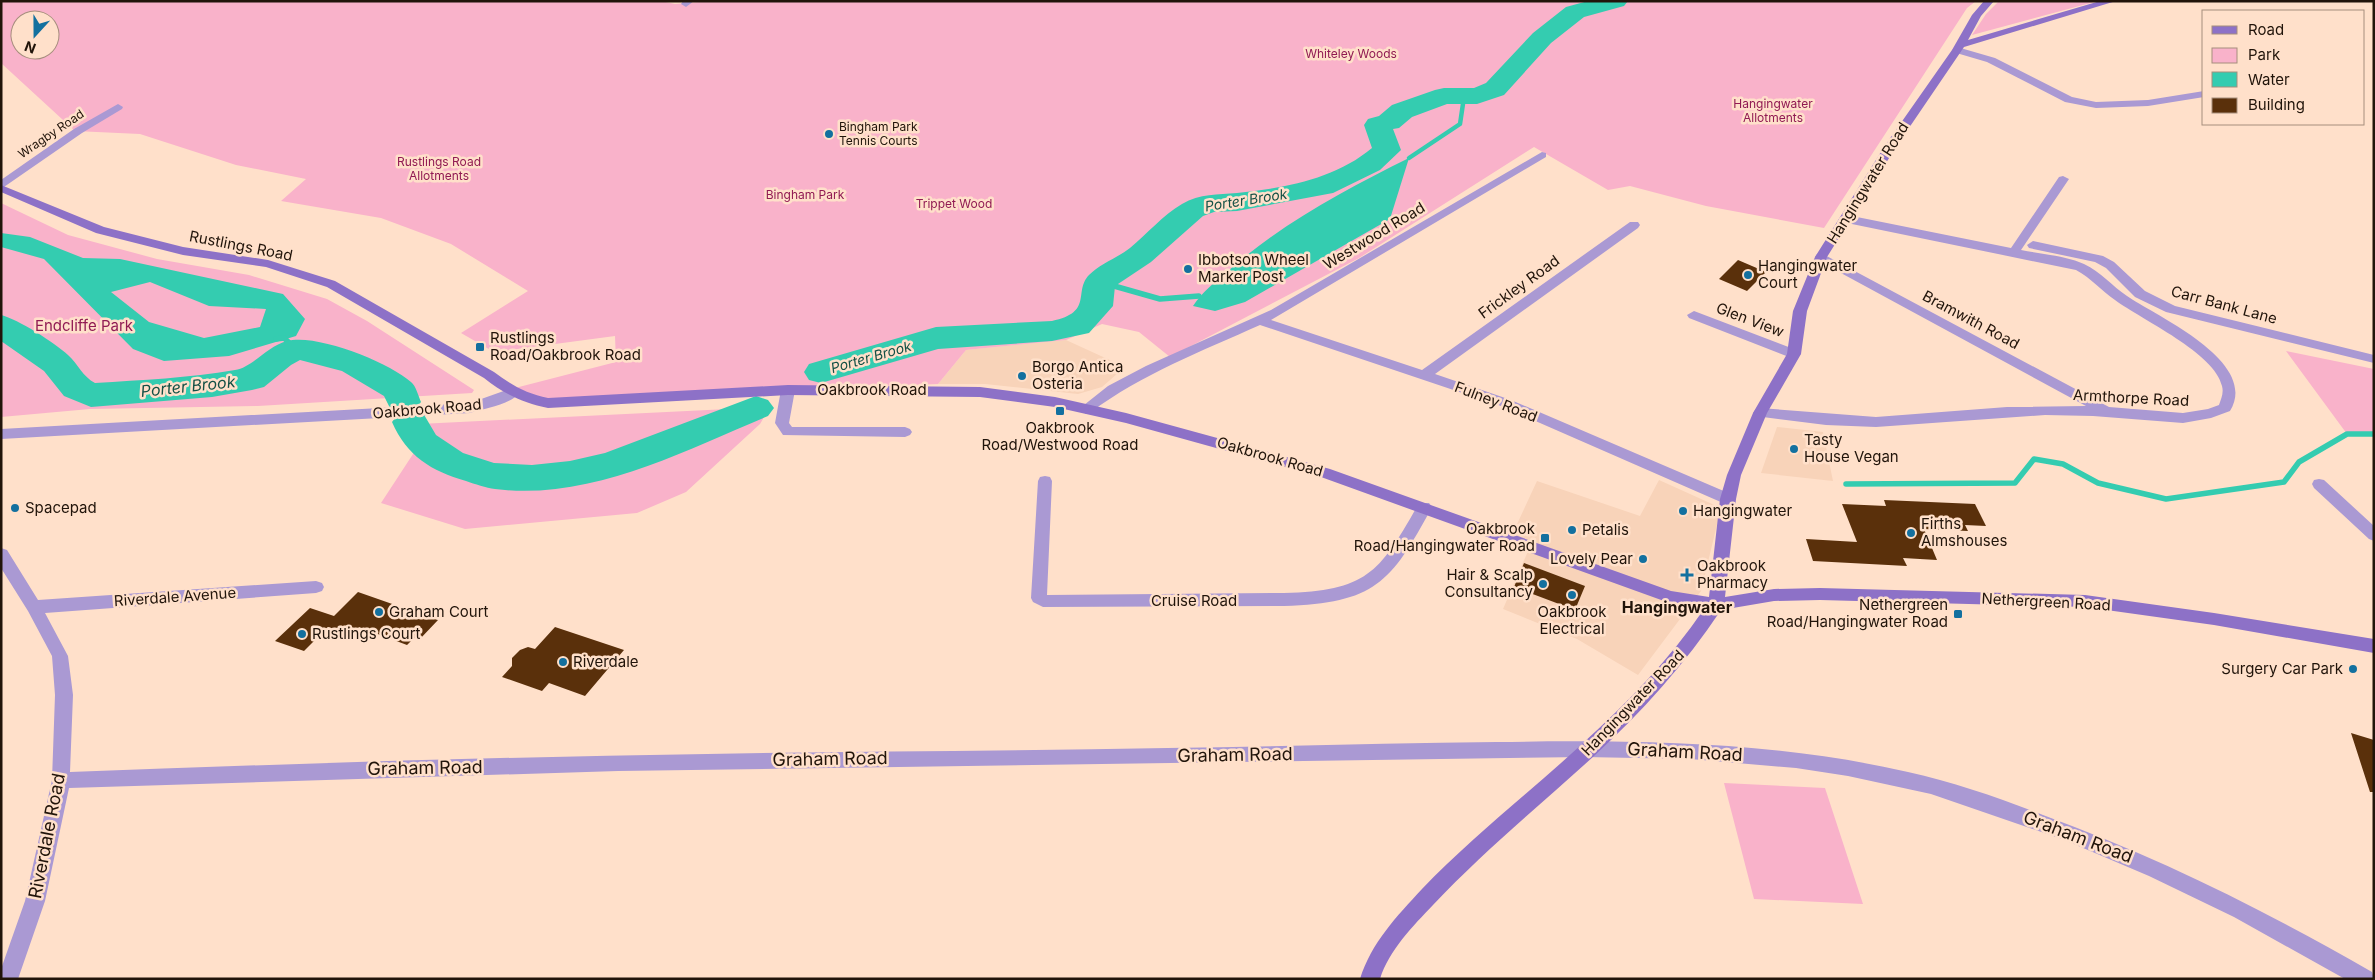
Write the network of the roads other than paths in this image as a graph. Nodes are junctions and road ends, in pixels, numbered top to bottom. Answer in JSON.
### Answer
{"nodes":[{"id":1,"x":1989,"y":1,"type":"edge"},
{"id":2,"x":2111,"y":1,"type":"edge"},
{"id":3,"x":1958,"y":48,"type":"junction"},
{"id":4,"x":2202,"y":94,"type":"edge"},
{"id":5,"x":118,"y":108,"type":"dead end"},
{"id":6,"x":1542,"y":155,"type":"dead end"},
{"id":7,"x":2063,"y":179,"type":"dead end"},
{"id":8,"x":1,"y":187,"type":"edge"},
{"id":9,"x":1847,"y":219,"type":"junction"},
{"id":10,"x":1634,"y":225,"type":"dead end"},
{"id":11,"x":2018,"y":248,"type":"junction"},
{"id":12,"x":1821,"y":257,"type":"junction"},
{"id":13,"x":1694,"y":316,"type":"dead end"},
{"id":14,"x":1258,"y":320,"type":"junction"},
{"id":15,"x":1794,"y":354,"type":"junction"},
{"id":16,"x":2374,"y":359,"type":"edge"},
{"id":17,"x":1423,"y":376,"type":"junction"},
{"id":18,"x":788,"y":390,"type":"junction"},
{"id":19,"x":512,"y":393,"type":"junction"},
{"id":20,"x":1086,"y":409,"type":"junction"},
{"id":21,"x":2107,"y":411,"type":"junction"},
{"id":22,"x":1760,"y":413,"type":"junction"},
{"id":23,"x":906,"y":432,"type":"dead end"},
{"id":24,"x":1,"y":434,"type":"edge"},
{"id":25,"x":1046,"y":481,"type":"dead end"},
{"id":26,"x":2319,"y":484,"type":"dead end"},
{"id":27,"x":1728,"y":499,"type":"junction"},
{"id":28,"x":1424,"y":507,"type":"junction"},
{"id":29,"x":2374,"y":535,"type":"edge"},
{"id":30,"x":1,"y":554,"type":"edge"},
{"id":31,"x":316,"y":587,"type":"dead end"},
{"id":32,"x":1716,"y":604,"type":"junction"},
{"id":33,"x":34,"y":607,"type":"junction"},
{"id":34,"x":2374,"y":646,"type":"edge"},
{"id":35,"x":1589,"y":748,"type":"junction"},
{"id":36,"x":61,"y":780,"type":"junction"},
{"id":37,"x":8,"y":979,"type":"edge"},
{"id":38,"x":1370,"y":979,"type":"edge"},
{"id":39,"x":2365,"y":979,"type":"edge"}],
"edges":[{"from":1,"to":3,"type":"street","name":"Hangingwater Road"},
{"from":2,"to":3,"type":"street"},
{"from":3,"to":4,"type":"street"},
{"from":3,"to":9,"type":"street","name":"Hangingwater Road"},
{"from":5,"to":8,"type":"street","name":"Wragby Road"},
{"from":6,"to":14,"type":"street","name":"Westwood Road"},
{"from":7,"to":11,"type":"street"},
{"from":8,"to":19,"type":"street","name":"Rustlings Road"},
{"from":9,"to":11,"type":"street","name":"Armthorpe Road"},
{"from":9,"to":12,"type":"street","name":"Hangingwater Road"},
{"from":10,"to":17,"type":"street","name":"Frickley Road"},
{"from":11,"to":16,"type":"street","name":"Carr Bank Lane"},
{"from":11,"to":21,"type":"street","name":"Armthorpe Road"},
{"from":12,"to":15,"type":"street","name":"Hangingwater Road"},
{"from":12,"to":21,"type":"street","name":"Bramwith Road"},
{"from":13,"to":15,"type":"street","name":"Glen View"},
{"from":14,"to":17,"type":"street","name":"Fulney Road"},
{"from":14,"to":20,"type":"street","name":"Westwood Road"},
{"from":15,"to":22,"type":"street","name":"Hangingwater Road"},
{"from":17,"to":27,"type":"street","name":"Fulney Road"},
{"from":18,"to":19,"type":"street","name":"Oakbrook Road"},
{"from":18,"to":20,"type":"street","name":"Oakbrook Road"},
{"from":18,"to":23,"type":"street"},
{"from":19,"to":24,"type":"street","name":"Oakbrook Road"},
{"from":20,"to":28,"type":"street","name":"Oakbrook Road"},
{"from":21,"to":22,"type":"street","name":"Armthorpe Road"},
{"from":22,"to":27,"type":"street","name":"Hangingwater Road"},
{"from":25,"to":28,"type":"street","name":"Cruise Road"},
{"from":26,"to":29,"type":"street"},
{"from":27,"to":32,"type":"street","name":"Hangingwater Road"},
{"from":28,"to":32,"type":"street","name":"Oakbrook Road"},
{"from":30,"to":33,"type":"street","name":"Riverdale Road"},
{"from":31,"to":33,"type":"street","name":"Riverdale Avenue"},
{"from":32,"to":34,"type":"street","name":"Nethergreen Road"},
{"from":32,"to":35,"type":"street","name":"Hangingwater Road"},
{"from":33,"to":36,"type":"street","name":"Riverdale Road"},
{"from":35,"to":36,"type":"street","name":"Graham Road"},
{"from":35,"to":38,"type":"street","name":"Hangingwater Road"},
{"from":35,"to":39,"type":"street","name":"Graham Road"},
{"from":36,"to":37,"type":"street","name":"Riverdale Road"}]}
